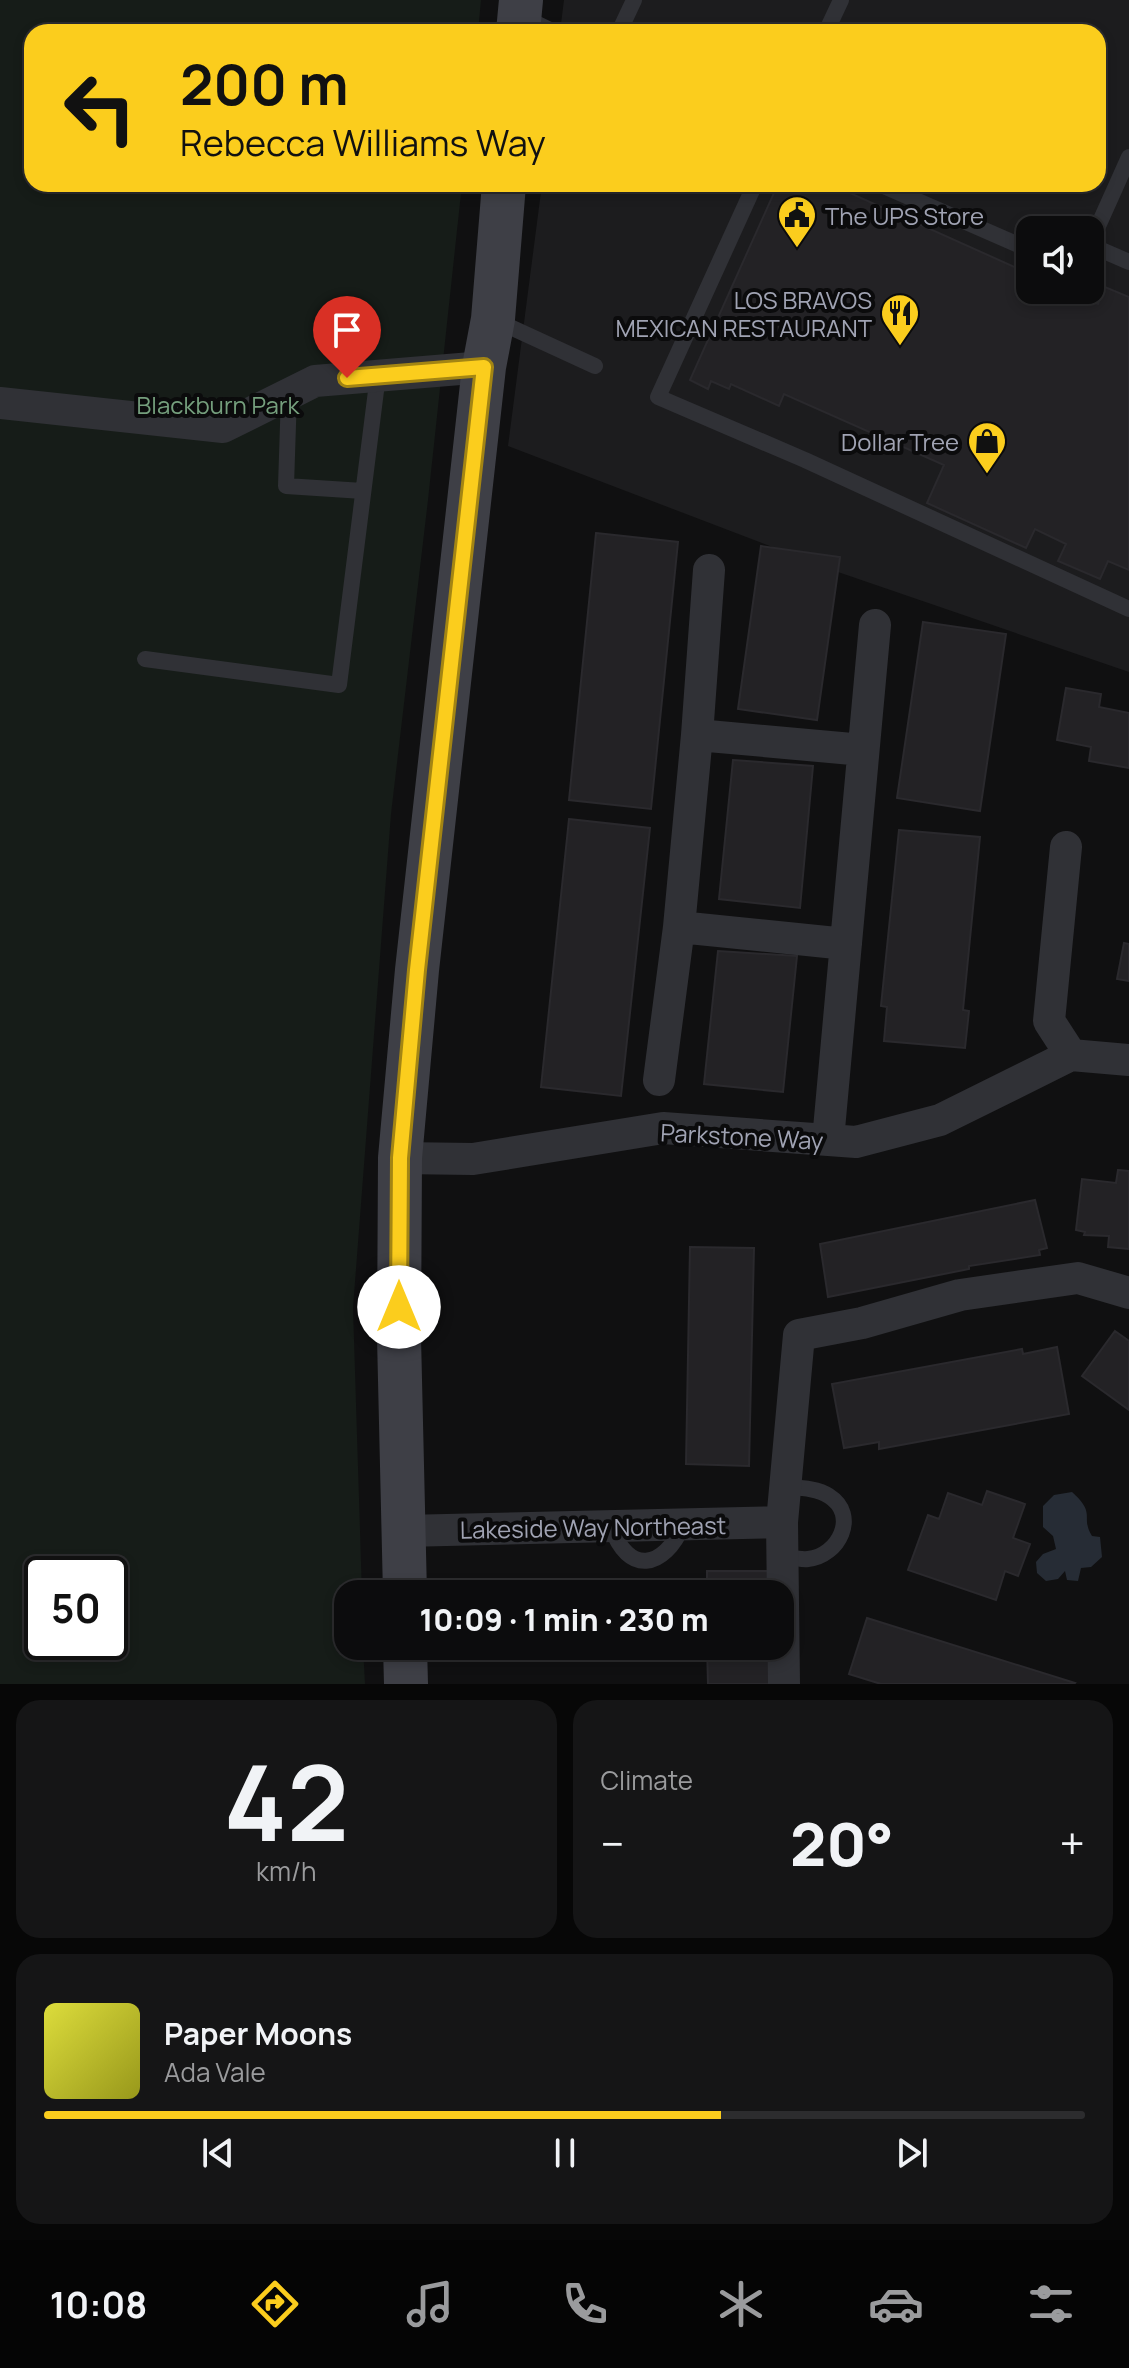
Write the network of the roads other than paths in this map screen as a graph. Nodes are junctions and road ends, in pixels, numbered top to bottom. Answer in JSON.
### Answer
{"nodes":[{"id":1,"x":634,"y":0,"type":"edge"},
{"id":2,"x":841,"y":0,"type":"edge"},
{"id":3,"x":623,"y":24,"type":"edge"},
{"id":4,"x":830,"y":24,"type":"edge"},
{"id":5,"x":1129,"y":157,"type":"edge"},
{"id":6,"x":503,"y":192,"type":"edge"},
{"id":7,"x":751,"y":192,"type":"edge"},
{"id":8,"x":897,"y":192,"type":"edge"},
{"id":9,"x":1103,"y":216,"type":"edge"},
{"id":10,"x":1016,"y":244,"type":"edge"},
{"id":11,"x":1104,"y":250,"type":"edge"},
{"id":12,"x":1129,"y":262,"type":"edge"},
{"id":13,"x":493,"y":319,"type":"junction"},
{"id":14,"x":595,"y":366,"type":"dead end"},
{"id":15,"x":484,"y":367,"type":"junction"},
{"id":16,"x":378,"y":375,"type":"junction"},
{"id":17,"x":289,"y":394,"type":"junction"},
{"id":18,"x":0,"y":403,"type":"edge"},
{"id":19,"x":363,"y":491,"type":"junction"},
{"id":20,"x":709,"y":570,"type":"dead end"},
{"id":21,"x":1129,"y":609,"type":"edge"},
{"id":22,"x":875,"y":625,"type":"dead end"},
{"id":23,"x":145,"y":659,"type":"dead end"},
{"id":24,"x":697,"y":735,"type":"junction"},
{"id":25,"x":863,"y":750,"type":"junction"},
{"id":26,"x":1066,"y":847,"type":"dead end"},
{"id":27,"x":679,"y":927,"type":"junction"},
{"id":28,"x":846,"y":944,"type":"junction"},
{"id":29,"x":1071,"y":1055,"type":"junction"},
{"id":30,"x":1129,"y":1060,"type":"edge"},
{"id":31,"x":659,"y":1080,"type":"dead end"},
{"id":32,"x":828,"y":1140,"type":"junction"},
{"id":33,"x":400,"y":1158,"type":"junction"},
{"id":34,"x":1129,"y":1293,"type":"edge"},
{"id":35,"x":786,"y":1487,"type":"junction"},
{"id":36,"x":782,"y":1522,"type":"junction"},
{"id":37,"x":404,"y":1531,"type":"junction"},
{"id":38,"x":783,"y":1556,"type":"junction"},
{"id":39,"x":405,"y":1580,"type":"edge"},
{"id":40,"x":405,"y":1660,"type":"edge"},
{"id":41,"x":406,"y":1684,"type":"edge"},
{"id":42,"x":784,"y":1684,"type":"edge"}],
"edges":[{"from":1,"to":3,"type":"lane"},
{"from":2,"to":4,"type":"lane"},
{"from":5,"to":9,"type":"lane"},
{"from":6,"to":13,"type":"main road"},
{"from":7,"to":21,"type":"lane"},
{"from":8,"to":10,"type":"lane"},
{"from":11,"to":12,"type":"lane"},
{"from":13,"to":14,"type":"lane"},
{"from":13,"to":15,"type":"main road"},
{"from":15,"to":16,"type":"street"},
{"from":15,"to":33,"type":"main road"},
{"from":16,"to":17,"type":"street"},
{"from":16,"to":19,"type":"lane"},
{"from":17,"to":18,"type":"street"},
{"from":17,"to":19,"type":"lane"},
{"from":19,"to":23,"type":"lane"},
{"from":20,"to":24,"type":"street"},
{"from":22,"to":25,"type":"street"},
{"from":24,"to":25,"type":"street"},
{"from":24,"to":27,"type":"street"},
{"from":25,"to":28,"type":"street"},
{"from":26,"to":29,"type":"street"},
{"from":27,"to":28,"type":"street"},
{"from":27,"to":31,"type":"street"},
{"from":28,"to":32,"type":"street"},
{"from":29,"to":30,"type":"street"},
{"from":29,"to":32,"type":"street","name":"Parkstone Way"},
{"from":32,"to":33,"type":"street","name":"Parkstone Way"},
{"from":33,"to":37,"type":"main road"},
{"from":34,"to":35,"type":"street"},
{"from":35,"to":36,"type":"street"},
{"from":35,"to":38,"type":"lane"},
{"from":36,"to":37,"type":"street","name":"Lakeside Way Northeast"},
{"from":36,"to":38,"type":"street"},
{"from":37,"to":39,"type":"main road"},
{"from":38,"to":42,"type":"street"},
{"from":40,"to":41,"type":"main road"}]}
